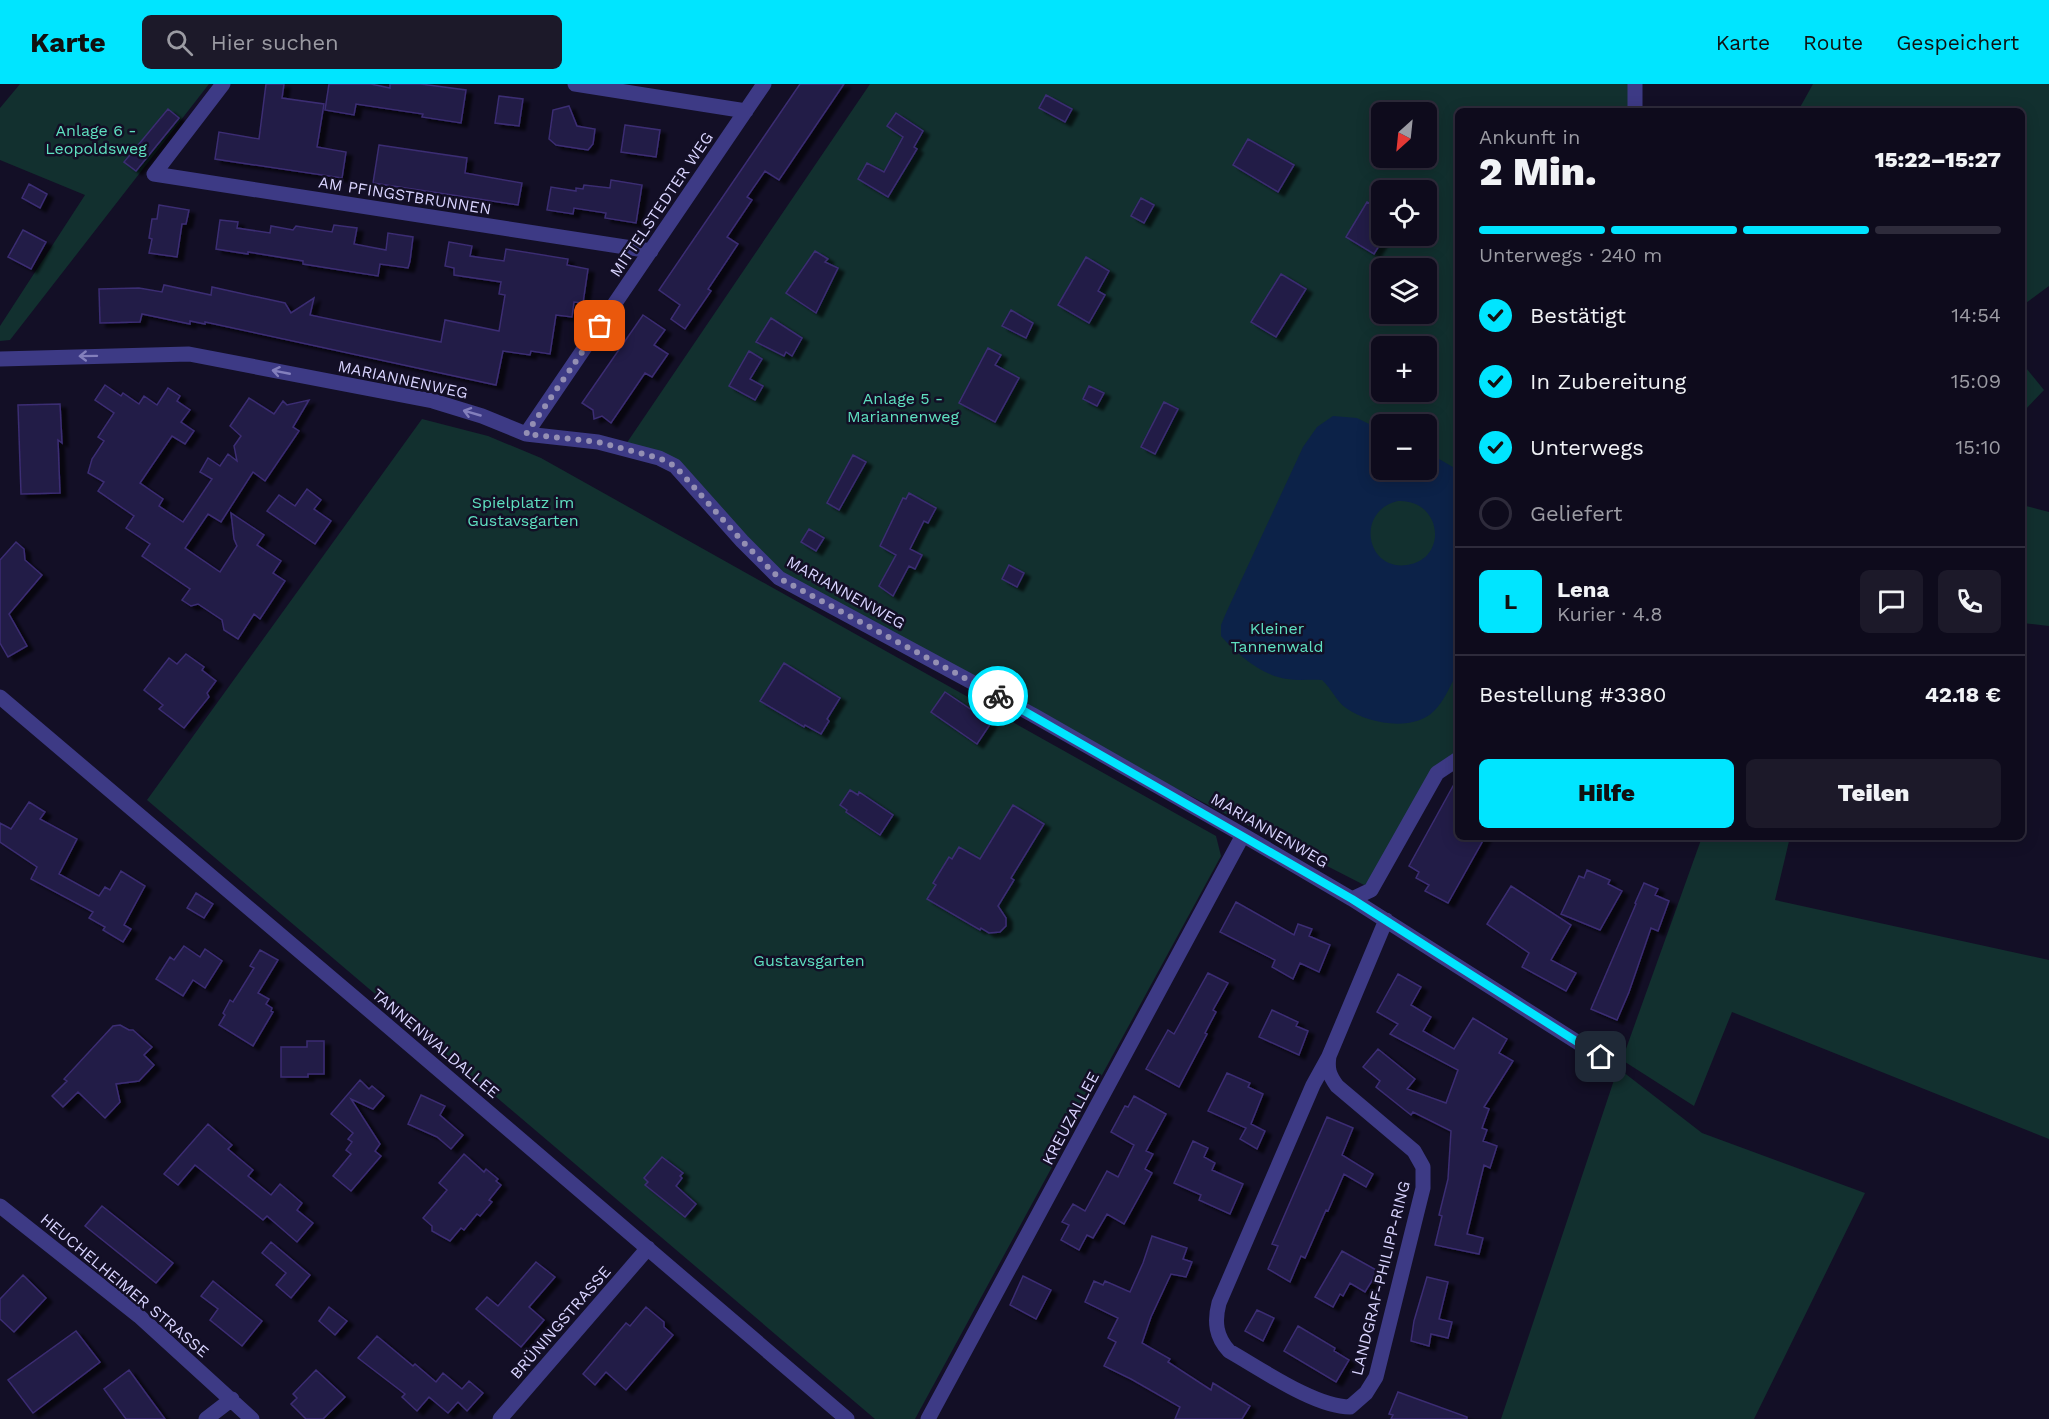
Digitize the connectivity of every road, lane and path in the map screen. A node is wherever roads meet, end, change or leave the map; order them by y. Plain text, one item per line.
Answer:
1 (223, 84) edge
2 (575, 84) edge
3 (764, 84) edge
4 (1635, 84) edge
5 (1635, 108) edge
6 (746, 111) junction
7 (651, 251) junction
8 (0, 359) edge
9 (526, 434) junction
10 (0, 697) edge
11 (1455, 761) edge
12 (1243, 835) junction
13 (1352, 899) junction
14 (1386, 920) junction
15 (1329, 1056) junction
16 (1618, 1068) dead end
17 (0, 1206) edge
18 (648, 1248) junction
19 (232, 1399) junction
20 (206, 1419) edge
21 (252, 1419) edge
22 (500, 1419) edge
23 (847, 1419) edge
24 (928, 1419) edge

1 - 7 street, AM PFINGSTBRUNNEN
2 - 6 street
3 - 6 street, MITTELSTEDTER WEG
4 - 5 street
6 - 7 street, MITTELSTEDTER WEG
7 - 9 street, MITTELSTEDTER WEG
9 -> 8 street, MARIANNENWEG
9 - 12 street, MARIANNENWEG
10 - 18 street, TANNENWALDALLEE
11 - 13 street
12 - 13 street, MARIANNENWEG
12 - 24 street, KREUZALLEE
13 - 14 street, MARIANNENWEG
14 - 15 street, LANDGRAF-PHILIPP-RING
14 - 16 street, MARIANNENWEG
15 - 15 street, LANDGRAF-PHILIPP-RING
17 - 19 street, HEUCHELHEIMER STRASSE
18 - 22 street, BRÜNINGSTRASSE
18 - 23 street, TANNENWALDALLEE
19 - 20 street
19 - 21 street, HEUCHELHEIMER STRASSE

